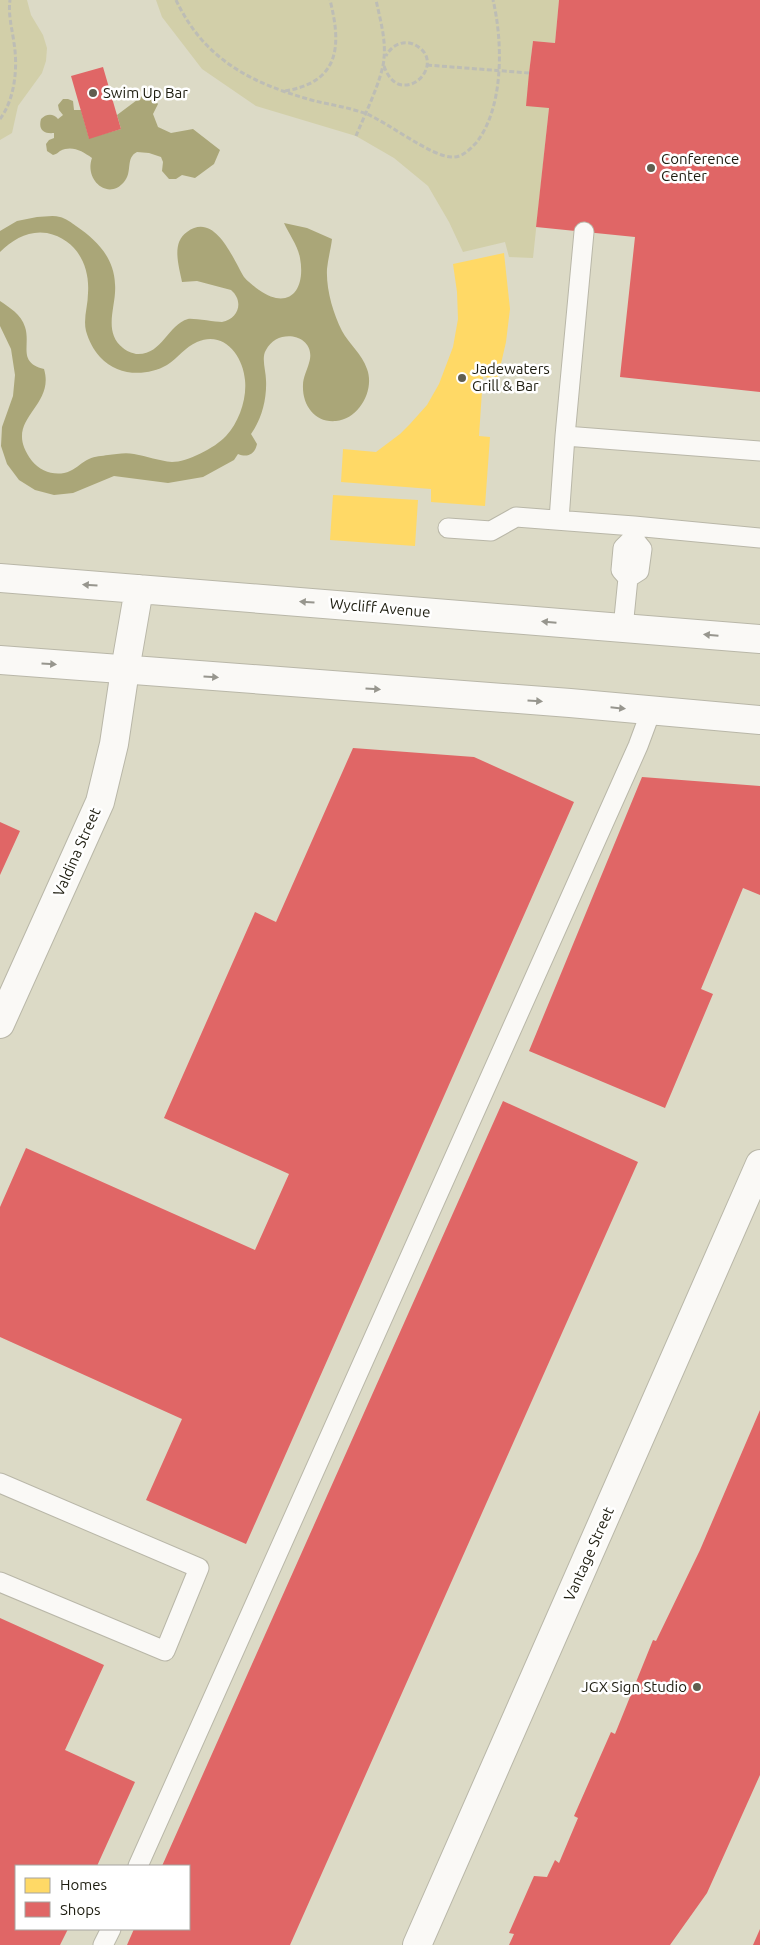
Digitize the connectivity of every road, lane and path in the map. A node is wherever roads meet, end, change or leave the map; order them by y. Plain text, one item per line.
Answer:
1 (10, 0) edge
2 (176, 0) edge
3 (330, 0) edge
4 (376, 0) edge
5 (493, 0) edge
6 (384, 58) junction
7 (384, 65) junction
8 (428, 66) junction
9 (498, 70) junction
10 (529, 73) dead end
11 (282, 91) junction
12 (365, 114) junction
13 (0, 119) edge
14 (356, 136) dead end
15 (584, 232) dead end
16 (564, 436) junction
17 (760, 450) edge
18 (559, 520) junction
19 (448, 528) dead end
20 (634, 532) junction
21 (760, 538) edge
22 (0, 578) edge
23 (139, 589) junction
24 (623, 628) junction
25 (760, 639) edge
26 (0, 660) edge
27 (125, 670) junction
28 (651, 711) junction
29 (760, 720) edge
30 (0, 1024) edge
31 (760, 1164) edge
32 (0, 1483) edge
33 (0, 1582) edge
34 (138, 1865) edge
35 (110, 1930) edge
36 (103, 1945) edge
37 (417, 1945) edge

1 - 13 path
2 - 11 path
3 - 11 path
4 - 6 path
5 - 9 path
6 - 7 path
6 - 8 path
7 - 8 path
7 - 12 path
8 - 9 path
9 - 10 path
9 - 12 path
11 - 12 path
12 - 14 path
15 - 16 lane
16 - 17 lane
16 - 18 lane
18 - 19 lane
18 - 20 lane
20 - 21 lane
20 - 24 lane
23 -> 22 main road, Wycliff Avenue
24 -> 23 main road, Wycliff Avenue
23 - 27 main road, Valdina Street
25 -> 24 main road, Wycliff Avenue
26 -> 27 main road
27 -> 28 main road
27 - 30 main road, Valdina Street
28 - 29 main road
28 - 34 lane
31 - 37 main road, Vantage Street
32 - 33 lane
35 - 36 lane

